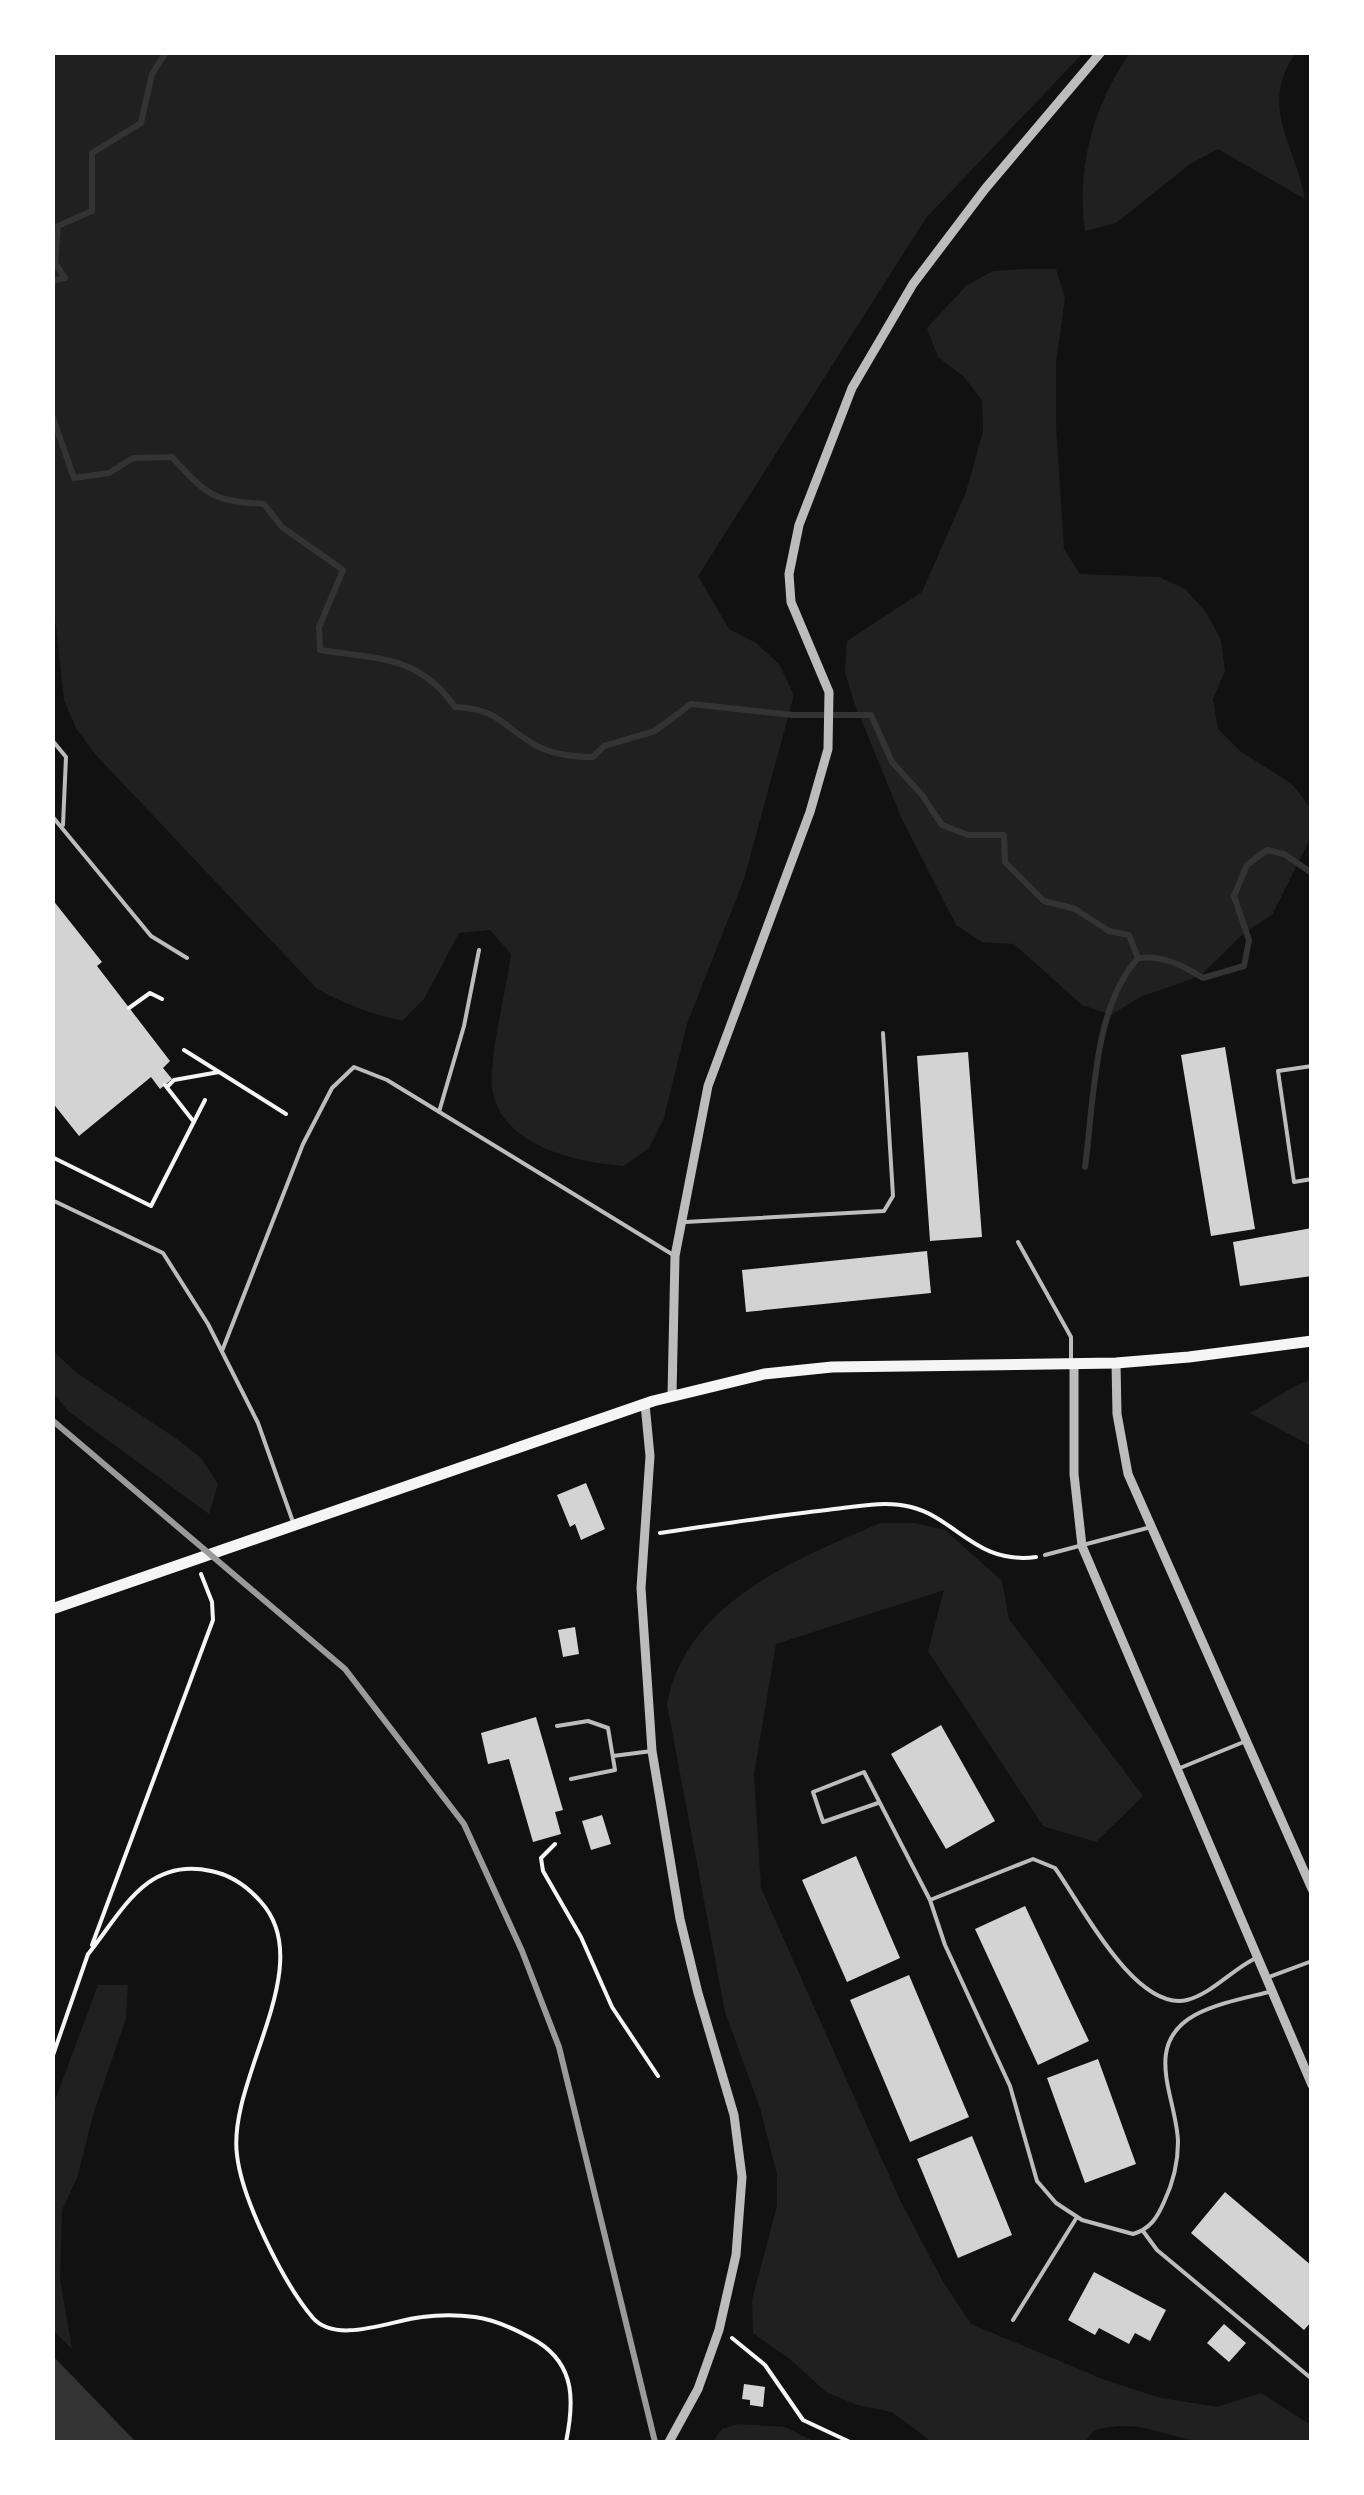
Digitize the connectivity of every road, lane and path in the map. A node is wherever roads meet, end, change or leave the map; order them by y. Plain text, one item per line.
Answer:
1 (1101, 52) edge
2 (52, 740) edge
3 (52, 816) edge
4 (63, 828) junction
5 (479, 950) dead end
6 (187, 958) dead end
7 (162, 999) dead end
8 (129, 1008) dead end
9 (884, 1033) dead end
10 (184, 1050) dead end
11 (1312, 1066) edge
12 (218, 1072) junction
13 (205, 1100) dead end
14 (439, 1112) junction
15 (286, 1114) dead end
16 (194, 1122) junction
17 (52, 1156) edge
18 (1312, 1179) edge
19 (52, 1200) edge
20 (680, 1222) junction
21 (1018, 1242) dead end
22 (675, 1256) junction
23 (1312, 1340) edge
24 (222, 1351) junction
25 (1116, 1364) junction
26 (1072, 1365) junction
27 (672, 1395) junction
28 (645, 1404) junction
29 (294, 1526) junction
30 (1151, 1527) junction
31 (645, 1536) junction
32 (1082, 1546) junction
33 (1045, 1555) joint
34 (195, 1561) junction
35 (52, 1609) edge
36 (557, 1726) dead end
37 (1247, 1740) junction
38 (652, 1752) junction
39 (613, 1756) junction
40 (1176, 1770) junction
41 (571, 1779) dead end
42 (878, 1803) junction
43 (555, 1844) dead end
44 (1312, 1889) edge
45 (930, 1900) junction
46 (89, 1953) junction
47 (1258, 1957) junction
48 (1312, 1961) edge
49 (1266, 1978) junction
50 (1270, 1992) junction
51 (52, 2058) edge
52 (658, 2076) dead end
53 (1312, 2085) edge
54 (1077, 2217) junction
55 (1143, 2231) junction
56 (1013, 2320) dead end
57 (719, 2330) junction
58 (1312, 2379) edge
59 (566, 2442) edge
60 (669, 2442) edge
61 (850, 2442) edge

1 - 20 street
2 - 4 lane
3 - 4 lane
4 - 6 lane
5 - 14 lane
7 - 8 path
9 - 20 lane
10 - 12 path
11 - 18 lane
12 - 15 path
12 - 16 path
13 - 16 path
14 - 22 lane
14 - 24 lane
16 - 17 path
19 - 24 lane
20 - 22 street
21 - 26 lane
22 - 27 street
23 - 25 main road
24 - 29 lane
25 - 26 main road
25 - 30 street
26 - 27 main road
26 - 32 street
27 - 28 main road
28 - 29 main road
28 - 31 street
29 - 34 main road
30 - 32 lane
30 - 37 street
31 - 33 path
31 - 38 street
32 - 33 lane
32 - 40 street
34 - 35 main road
34 - 46 path
36 - 39 lane
37 - 40 lane
37 - 44 street
38 - 39 lane
38 - 57 street
39 - 41 lane
40 - 47 street
42 - 42 lane
42 - 45 lane
43 - 52 path
45 - 47 lane
45 - 54 lane
46 - 51 path
46 - 59 path
47 - 49 street
48 - 49 lane
49 - 50 street
50 - 53 street
50 - 55 lane
54 - 55 lane
54 - 56 lane
55 - 58 lane
57 - 60 street
57 - 61 path

